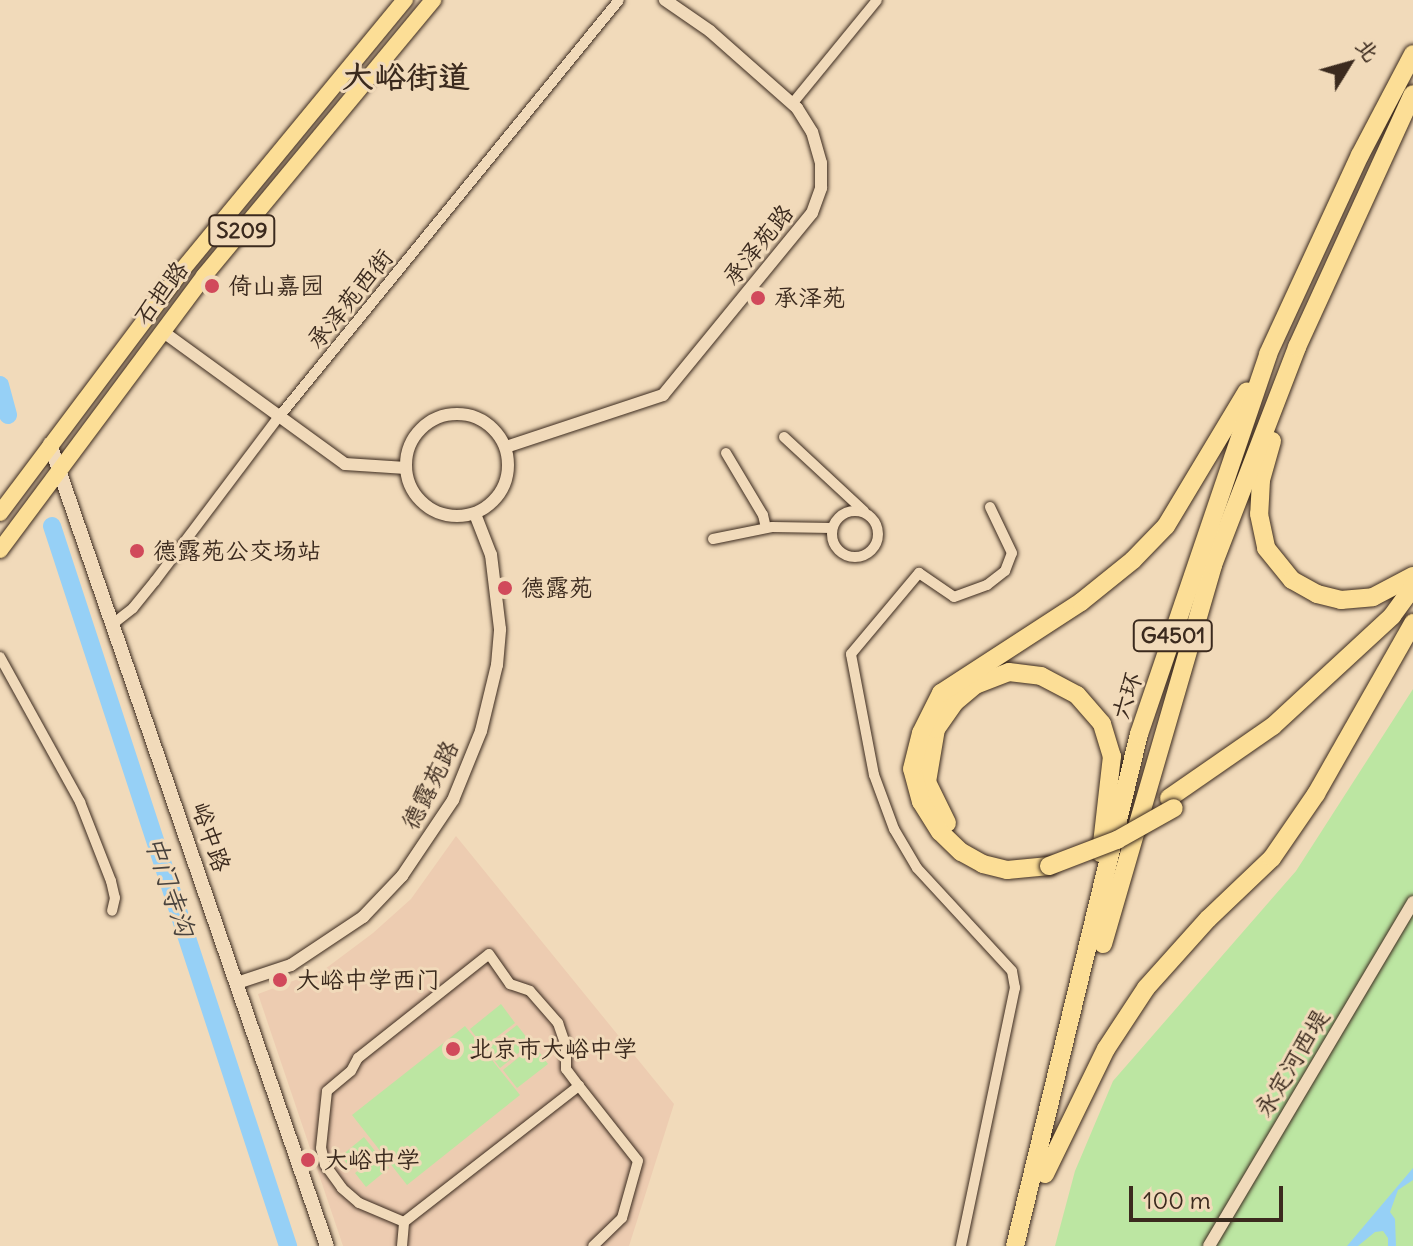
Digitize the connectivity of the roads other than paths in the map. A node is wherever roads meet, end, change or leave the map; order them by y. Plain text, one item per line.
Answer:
1 (405, 0) edge
2 (433, 0) edge
3 (619, 0) edge
4 (665, 0) edge
5 (877, 0) edge
6 (1413, 54) edge
7 (1413, 94) edge
8 (792, 104) junction
9 (162, 331) junction
10 (1297, 347) junction
11 (1268, 354) junction
12 (278, 418) junction
13 (784, 437) dead end
14 (50, 444) junction
15 (506, 447) junction
16 (726, 453) dead end
17 (406, 468) junction
18 (60, 470) junction
19 (990, 507) dead end
20 (0, 513) edge
21 (475, 514) junction
22 (869, 515) junction
23 (766, 528) junction
24 (832, 528) junction
25 (713, 539) dead end
26 (0, 550) edge
27 (1413, 576) edge
28 (1413, 587) edge
29 (1413, 602) edge
30 (114, 623) junction
31 (1413, 623) edge
32 (0, 657) edge
33 (1171, 803) junction
34 (1048, 861) junction
35 (1413, 902) edge
36 (112, 911) dead end
37 (1082, 980) junction
38 (237, 983) junction
39 (579, 1086) junction
40 (1045, 1174) junction
41 (404, 1222) junction
42 (327, 1246) edge
43 (402, 1246) edge
44 (593, 1246) edge
45 (961, 1246) edge
46 (1015, 1246) edge
47 (1027, 1246) edge
48 (1209, 1246) edge

1 - 14 main road, 石担路 / S209
2 - 9 main road, 石担路 / S209
3 - 12 street, 承泽苑西街
4 - 8 street, 承泽苑路
5 - 8 street
6 - 11 highway, 六环 / G4501
7 - 10 highway, 六环 / G4501
8 - 15 street, 承泽苑路
9 - 12 street
9 - 18 main road, 石担路 / S209
10 - 27 highway
10 - 40 highway, 六环 / G4501
11 - 34 highway
11 - 37 highway, 六环 / G4501
12 - 17 street
12 - 30 street, 承泽苑西街
13 - 22 street
14 - 18 main road, 峪中路
14 - 20 main road, 石担路 / S209
15 - 17 street
15 - 21 street
16 - 23 street
17 - 21 street
18 - 26 main road, 石担路 / S209
18 - 30 main road, 峪中路
19 - 45 street
21 - 38 street, 德露苑路
22 - 24 street
22 - 24 street
23 - 24 street
23 - 25 street
28 - 33 highway
29 - 33 highway
30 - 38 main road, 峪中路
31 - 40 highway
32 - 36 street
33 - 34 highway
34 - 37 highway
35 - 48 street, 永定河西堤
37 - 46 highway, 六环 / G4501
38 - 42 main road, 峪中路
39 - 41 street
39 - 41 street
39 - 44 street
40 - 47 highway, 六环 / G4501
41 - 43 street

